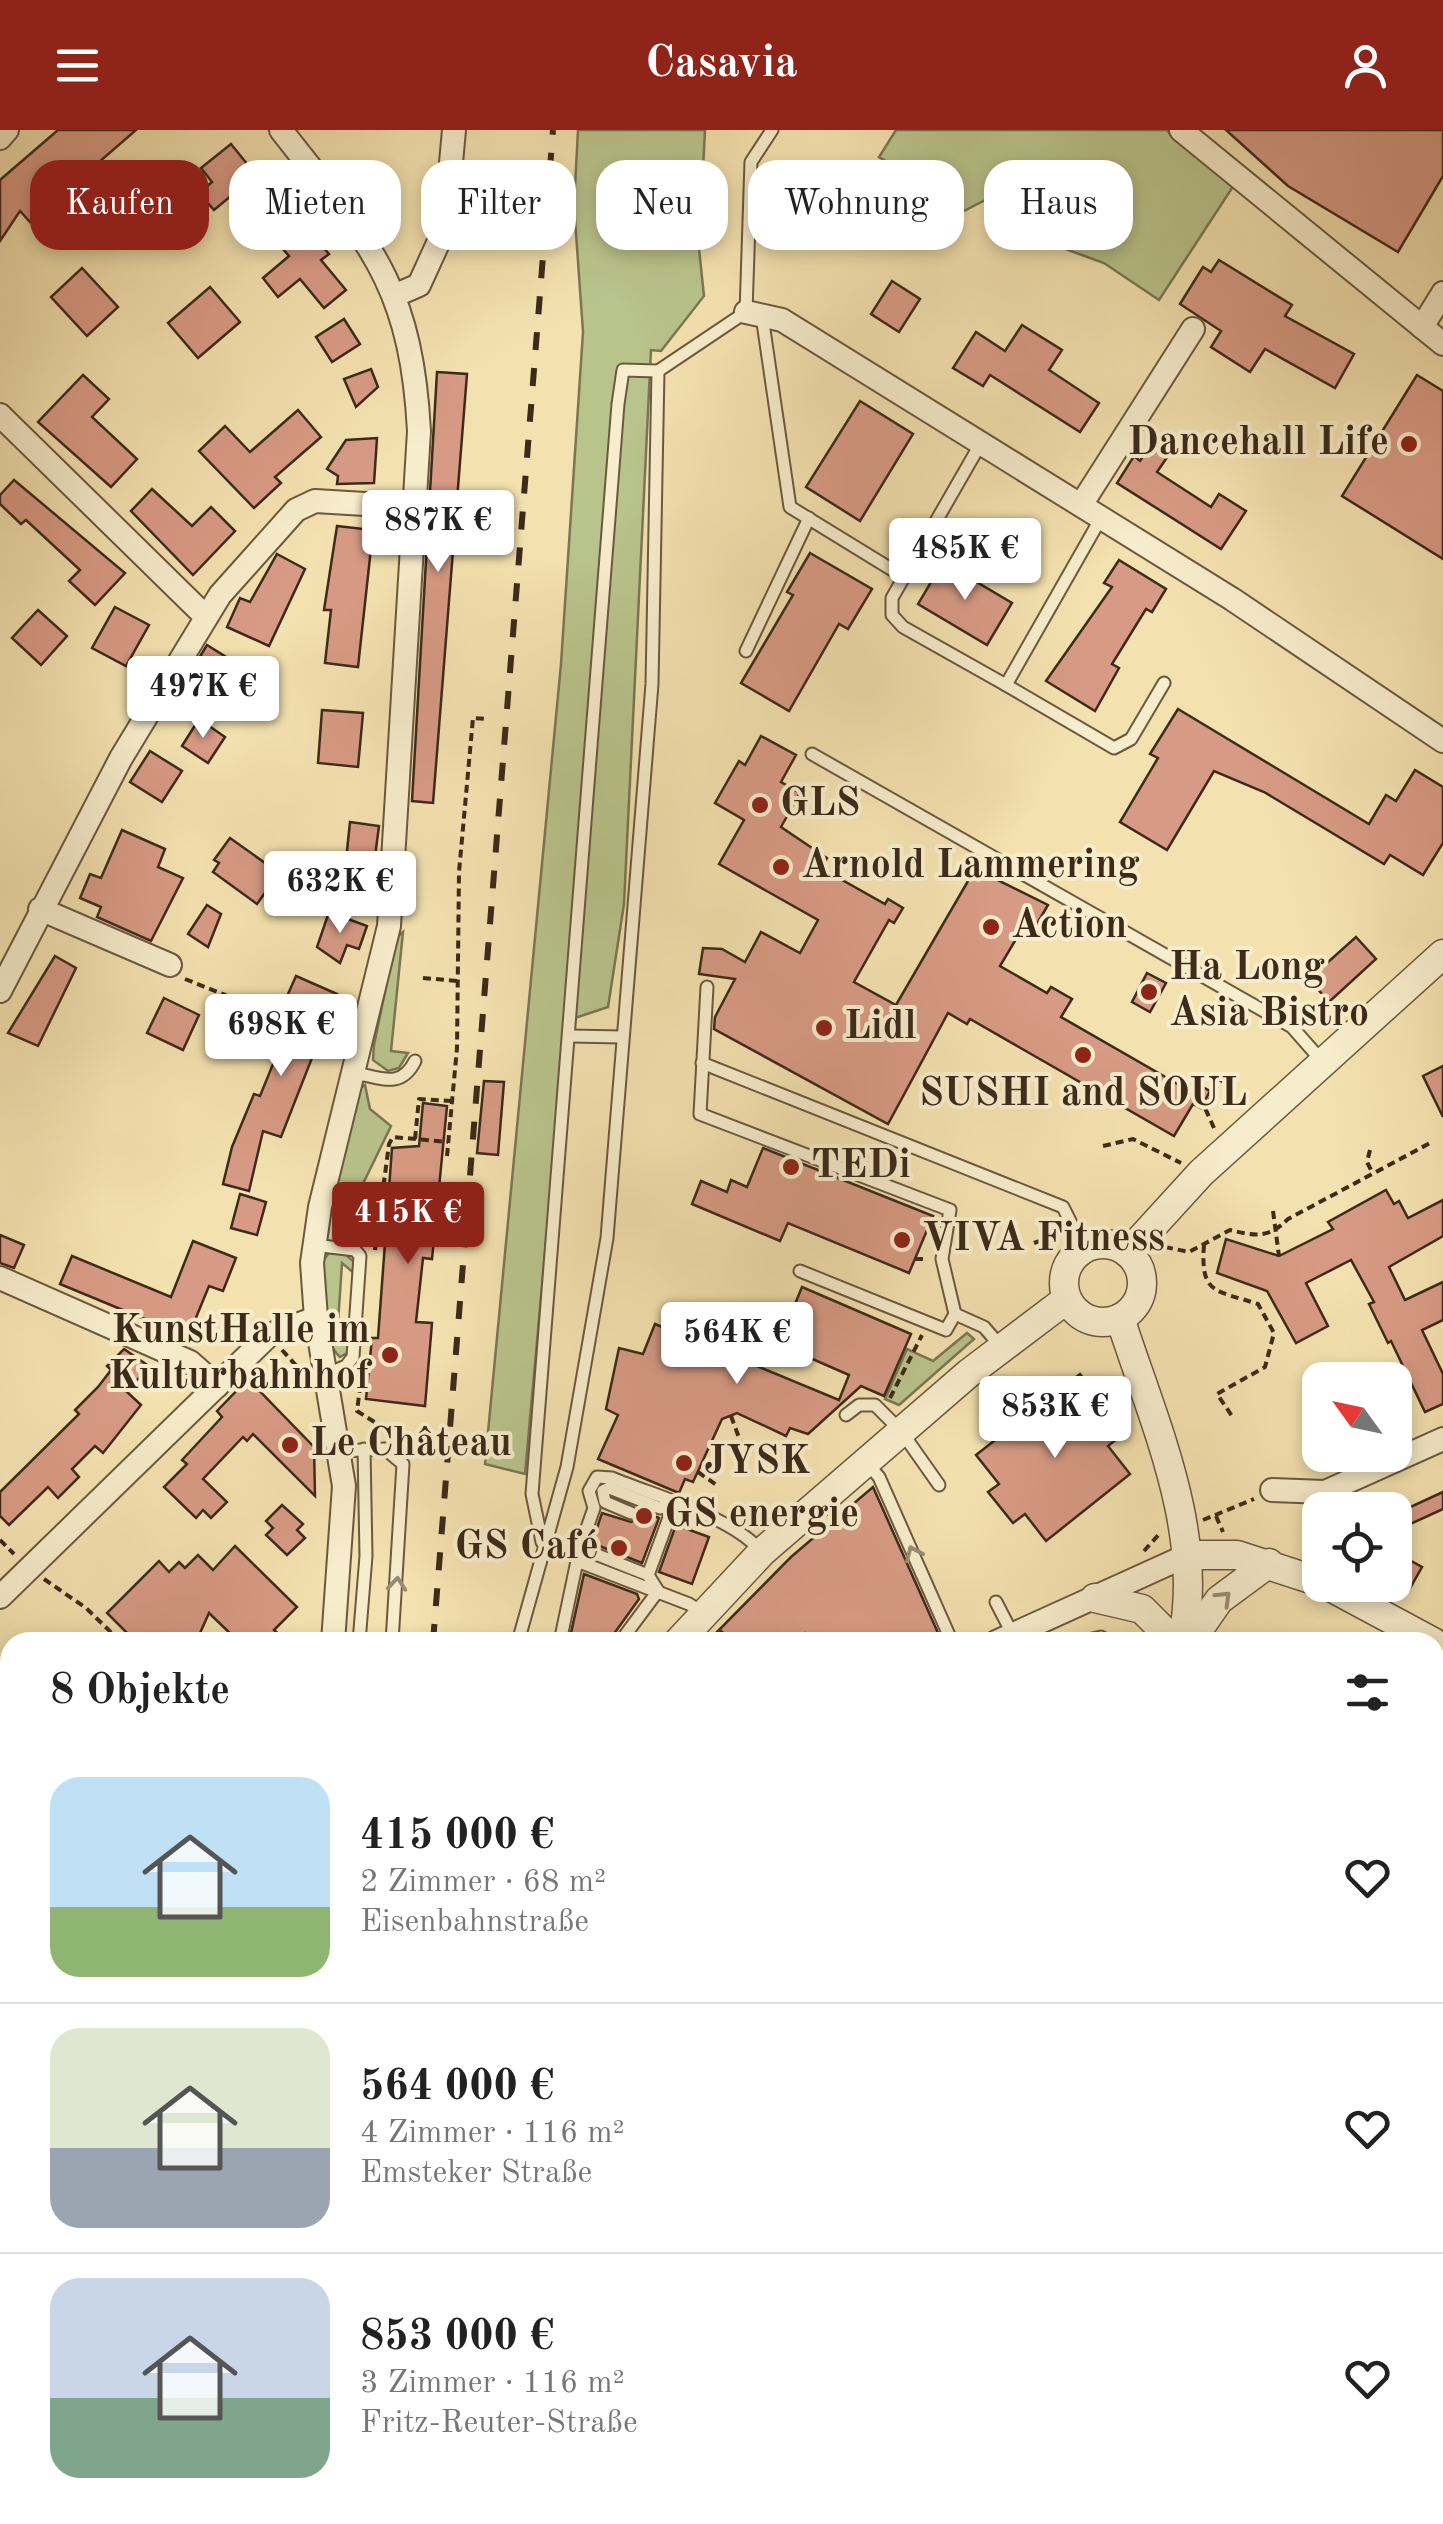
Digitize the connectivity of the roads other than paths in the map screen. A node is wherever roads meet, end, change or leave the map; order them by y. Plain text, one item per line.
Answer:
1 (7, 130) edge
2 (281, 130) edge
3 (454, 130) edge
4 (772, 130) edge
5 (1181, 130) edge
6 (0, 138) edge
7 (1443, 293) edge
8 (396, 295) junction
9 (754, 314) junction
10 (1422, 327) junction
11 (1193, 330) dead end
12 (1443, 344) edge
13 (658, 372) junction
14 (0, 415) edge
15 (981, 444) junction
16 (1081, 505) junction
17 (415, 508) junction
18 (809, 518) junction
19 (1101, 518) junction
20 (904, 576) junction
21 (204, 615) junction
22 (746, 651) dead end
23 (1164, 683) dead end
24 (1006, 685) junction
25 (1443, 741) edge
26 (812, 754) dead end
27 (40, 909) junction
28 (1443, 954) edge
29 (170, 965) road end
30 (706, 987) dead end
31 (0, 990) edge
32 (570, 1036) junction
33 (622, 1037) junction
34 (415, 1060) dead end
35 (1321, 1060) junction
36 (702, 1062) junction
37 (355, 1074) junction
38 (1079, 1238) junction
39 (1136, 1244) junction
40 (314, 1245) junction
41 (800, 1271) dead end
42 (0, 1278) edge
43 (1067, 1300) junction
44 (954, 1314) junction
45 (316, 1318) junction
46 (1120, 1318) junction
47 (1002, 1348) junction
48 (315, 1374) junction
49 (217, 1386) junction
50 (846, 1415) dead end
51 (901, 1431) junction
52 (1443, 1439) edge
53 (364, 1449) junction
54 (340, 1451) junction
55 (866, 1462) junction
56 (939, 1486) dead end
57 (1272, 1490) road end
58 (674, 1504) junction
59 (630, 1513) dead end
60 (542, 1546) junction
61 (762, 1552) junction
62 (1188, 1555) junction
63 (1269, 1563) junction
64 (638, 1575) junction
65 (1302, 1576) edge
66 (658, 1591) junction
67 (0, 1597) edge
68 (1095, 1598) junction
69 (996, 1602) dead end
70 (1357, 1602) edge
71 (702, 1613) junction
72 (334, 1632) edge
73 (361, 1632) edge
74 (393, 1632) edge
75 (520, 1632) edge
76 (562, 1632) edge
77 (627, 1632) edge
78 (686, 1632) edge
79 (948, 1632) edge
80 (1002, 1632) edge
81 (1020, 1632) edge
82 (1167, 1632) edge
83 (1180, 1632) edge
84 (1197, 1632) edge
85 (1413, 1632) edge

1 - 6 street
2 - 8 street
3 - 8 street
4 - 9 lane
5 - 10 street
7 - 10 street
8 - 17 street
9 - 13 lane
9 - 15 street
9 - 18 lane
10 - 12 street
11 - 16 street
13 - 32 lane
13 - 33 lane
14 - 21 street
15 - 16 street
15 - 20 lane
16 - 19 street
17 - 21 street
17 - 37 street
18 - 20 lane
18 - 22 lane
19 - 24 lane
19 - 25 street
20 - 24 lane
21 - 27 street
23 - 24 lane
26 - 35 lane
27 - 29 street
27 - 31 street
28 - 35 street
30 - 36 lane
32 - 33 lane
32 - 60 lane
33 - 60 lane
34 - 37 lane
35 - 39 street
36 - 38 lane
36 - 44 lane
37 - 40 street
38 - 39 street
38 - 43 street
39 - 46 street
40 - 45 street
40 - 48 lane
41 - 44 lane
42 - 49 street
43 - 46 street
43 - 47 street
44 - 47 lane
45 - 48 street
45 - 49 street
46 - 62 street
47 - 51 street
48 - 54 street
49 - 67 street
50 - 51 lane
51 - 55 street
51 - 56 lane
52 - 57 street
53 - 54 lane
53 - 73 lane
74 -> 53 lane
54 - 72 street
55 - 61 street
79 -> 55 lane
58 - 59 lane
58 - 61 lane
58 - 64 lane
58 - 64 lane
60 - 75 lane
61 - 71 street
62 - 63 street
62 - 68 street
62 - 83 street
63 - 65 street
84 -> 63 street
64 - 66 lane
64 - 66 lane
64 - 76 lane
66 - 71 lane
66 - 77 lane
68 - 81 street
68 - 82 street
69 - 80 lane
70 - 85 street
71 - 78 street

